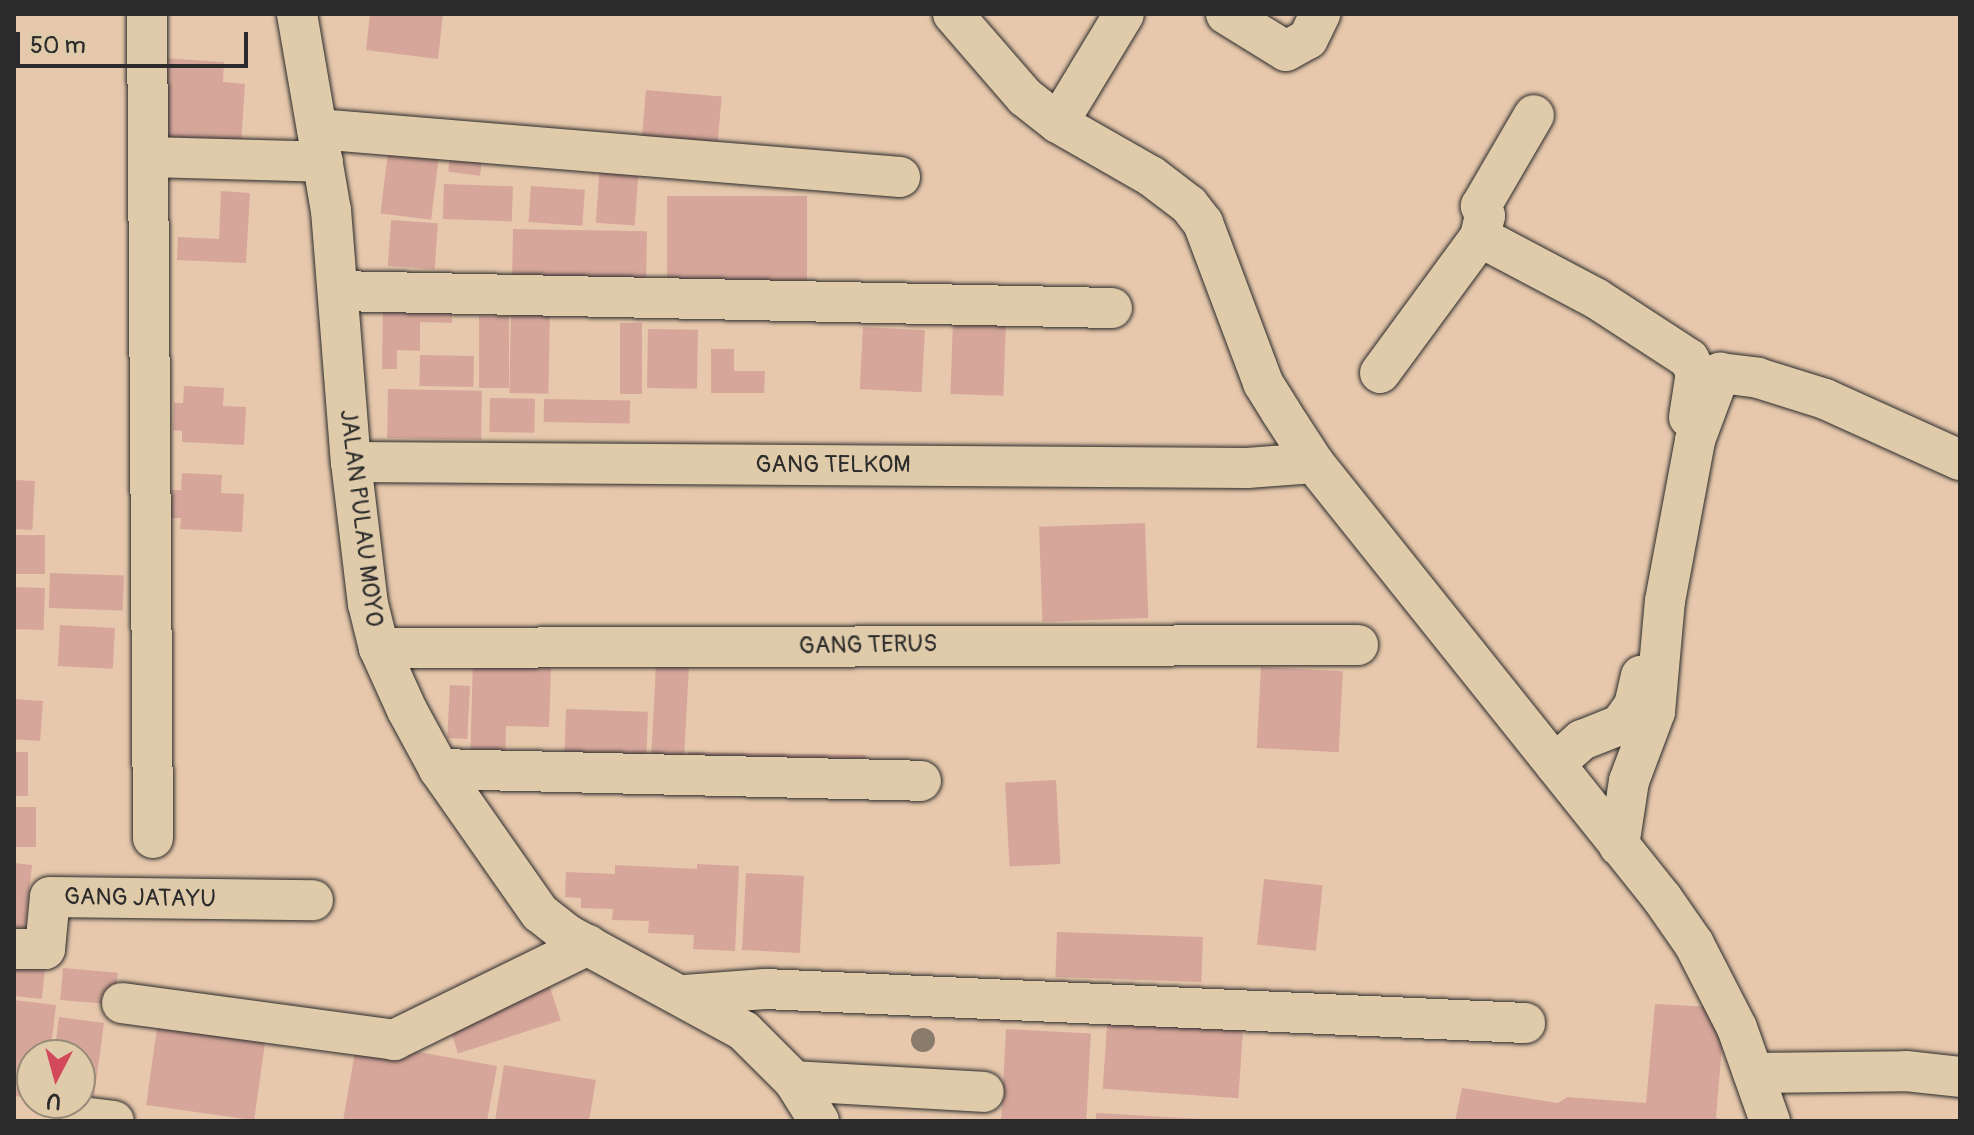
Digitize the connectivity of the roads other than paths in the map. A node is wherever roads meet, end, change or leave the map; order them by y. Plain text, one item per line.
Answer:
1 (147, 14) edge
2 (297, 14) edge
3 (953, 14) edge
4 (1124, 14) edge
5 (1226, 14) edge
6 (1320, 14) edge
7 (1534, 115) dead end
8 (1058, 123) junction
9 (320, 145) junction
10 (149, 157) junction
11 (900, 177) dead end
12 (1480, 237) junction
13 (338, 291) junction
14 (1112, 308) dead end
15 (1380, 373) dead end
16 (1960, 460) edge
17 (351, 462) junction
18 (1314, 463) junction
19 (1358, 645) dead end
20 (379, 648) junction
21 (1567, 754) junction
22 (439, 769) junction
23 (921, 781) dead end
24 (1623, 813) junction
25 (153, 838) dead end
26 (313, 900) dead end
27 (588, 945) junction
28 (14, 949) edge
29 (685, 995) junction
30 (122, 1003) dead end
31 (1525, 1023) dead end
32 (1753, 1073) junction
33 (1960, 1077) edge
34 (794, 1081) junction
35 (984, 1092) dead end
36 (819, 1121) edge
37 (1770, 1121) edge

1 - 10 street
2 - 9 street, JALAN PULAU MOYO
3 - 8 street
4 - 8 street
5 - 6 street
7 - 12 street
8 - 18 street
9 - 10 street
9 - 11 street
9 - 13 street, JALAN PULAU MOYO
10 - 25 street
12 - 15 street
12 - 21 street
13 - 14 street
13 - 17 street, JALAN PULAU MOYO
16 - 24 street
17 - 18 street, GANG TELKOM
17 - 20 street, JALAN PULAU MOYO
18 - 21 street
19 - 20 street, GANG TERUS
20 - 22 street, JALAN PULAU MOYO
21 - 24 street
22 - 23 street
22 - 27 street, JALAN PULAU MOYO
24 - 32 street
26 - 28 street, GANG JATAYU
27 - 29 street, JALAN PULAU MOYO
27 - 30 street
29 - 31 street
29 - 34 street, JALAN PULAU MOYO
32 - 33 street
32 - 37 street
34 - 35 street
34 - 36 street, JALAN PULAU MOYO

